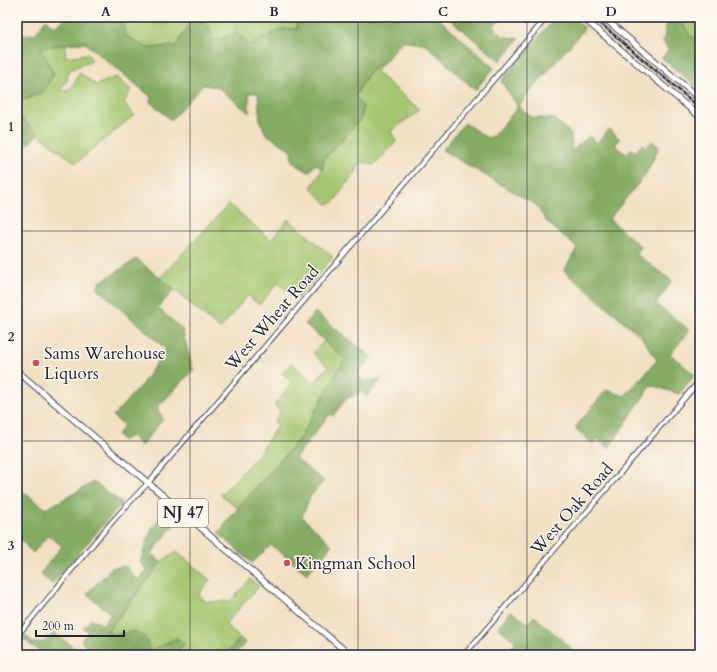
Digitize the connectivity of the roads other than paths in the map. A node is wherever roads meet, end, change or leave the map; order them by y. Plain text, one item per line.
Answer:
1 (547, 17) edge
2 (582, 17) edge
3 (604, 17) edge
4 (700, 99) edge
5 (700, 117) edge
6 (17, 371) edge
7 (700, 380) edge
8 (148, 483) junction
9 (17, 636) edge
10 (350, 655) edge
11 (464, 655) edge

1 - 8 street, West Wheat Road
2 - 5 main road
3 - 4 main road
6 - 8 main road, NJ 47
7 - 11 street, West Oak Road
8 - 9 street, West Wheat Road
8 - 10 main road, NJ 47

